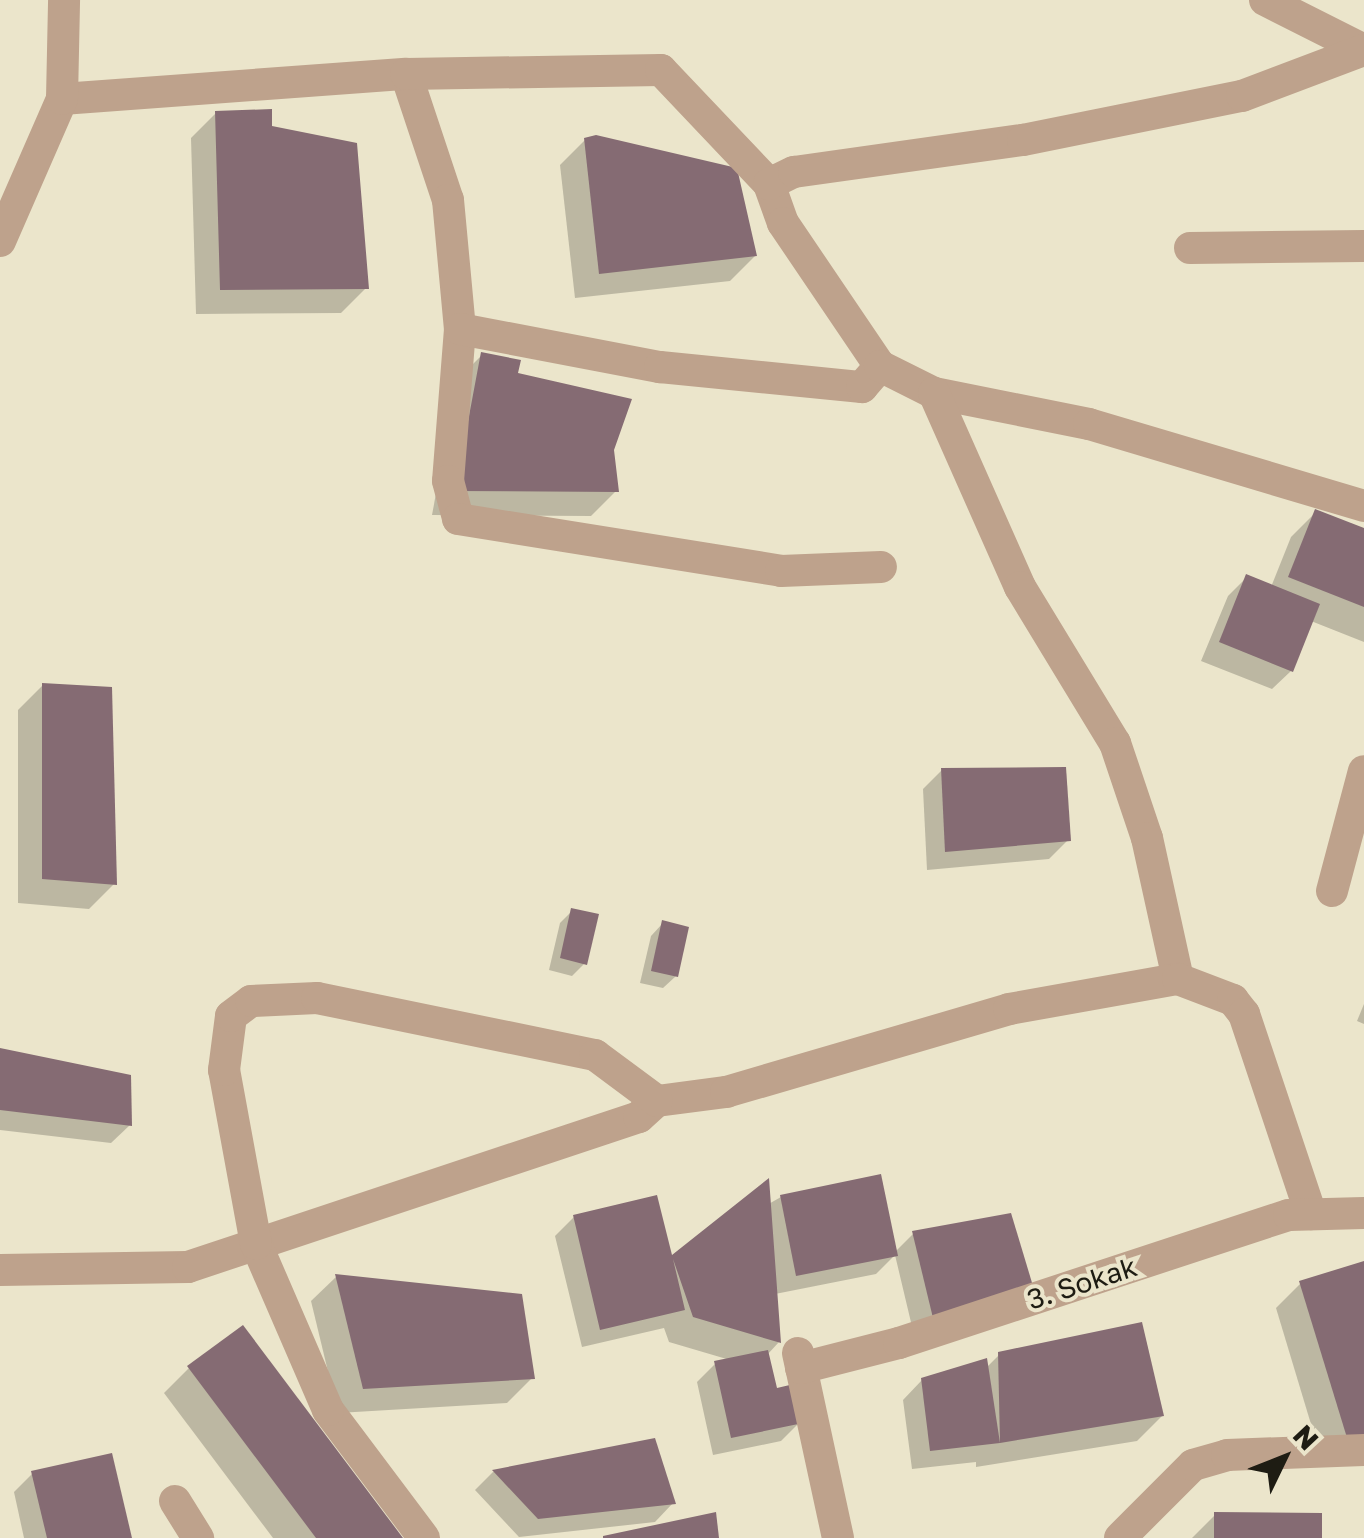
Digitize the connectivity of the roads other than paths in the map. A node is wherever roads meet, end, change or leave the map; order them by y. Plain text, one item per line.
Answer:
1 (64, 0) edge
2 (1264, 0) edge
3 (1364, 50) edge
4 (406, 74) junction
5 (62, 99) junction
6 (769, 184) junction
7 (0, 241) edge
8 (1364, 246) edge
9 (1190, 248) dead end
10 (460, 329) junction
11 (880, 366) junction
12 (934, 392) junction
13 (1364, 506) edge
14 (880, 566) dead end
15 (1364, 771) edge
16 (1332, 892) dead end
17 (1178, 979) junction
18 (657, 1101) junction
19 (1364, 1213) edge
20 (1311, 1214) junction
21 (256, 1244) junction
22 (0, 1270) edge
23 (1364, 1450) edge
24 (176, 1500) dead end
25 (198, 1538) edge
26 (424, 1538) edge
27 (838, 1538) edge
28 (1120, 1538) edge

1 - 5 street
2 - 3 street
3 - 6 street
4 - 5 street
4 - 6 street
4 - 10 street
5 - 7 street
6 - 11 street
8 - 9 street
10 - 11 street
10 - 14 street
11 - 12 street
12 - 13 street
12 - 17 street
15 - 16 street
17 - 18 street
17 - 20 street
18 - 21 street
18 - 21 street
19 - 20 street, 3. Sokak
20 - 27 street, 3. Sokak
21 - 22 street
21 - 26 street
23 - 28 street
24 - 25 street

